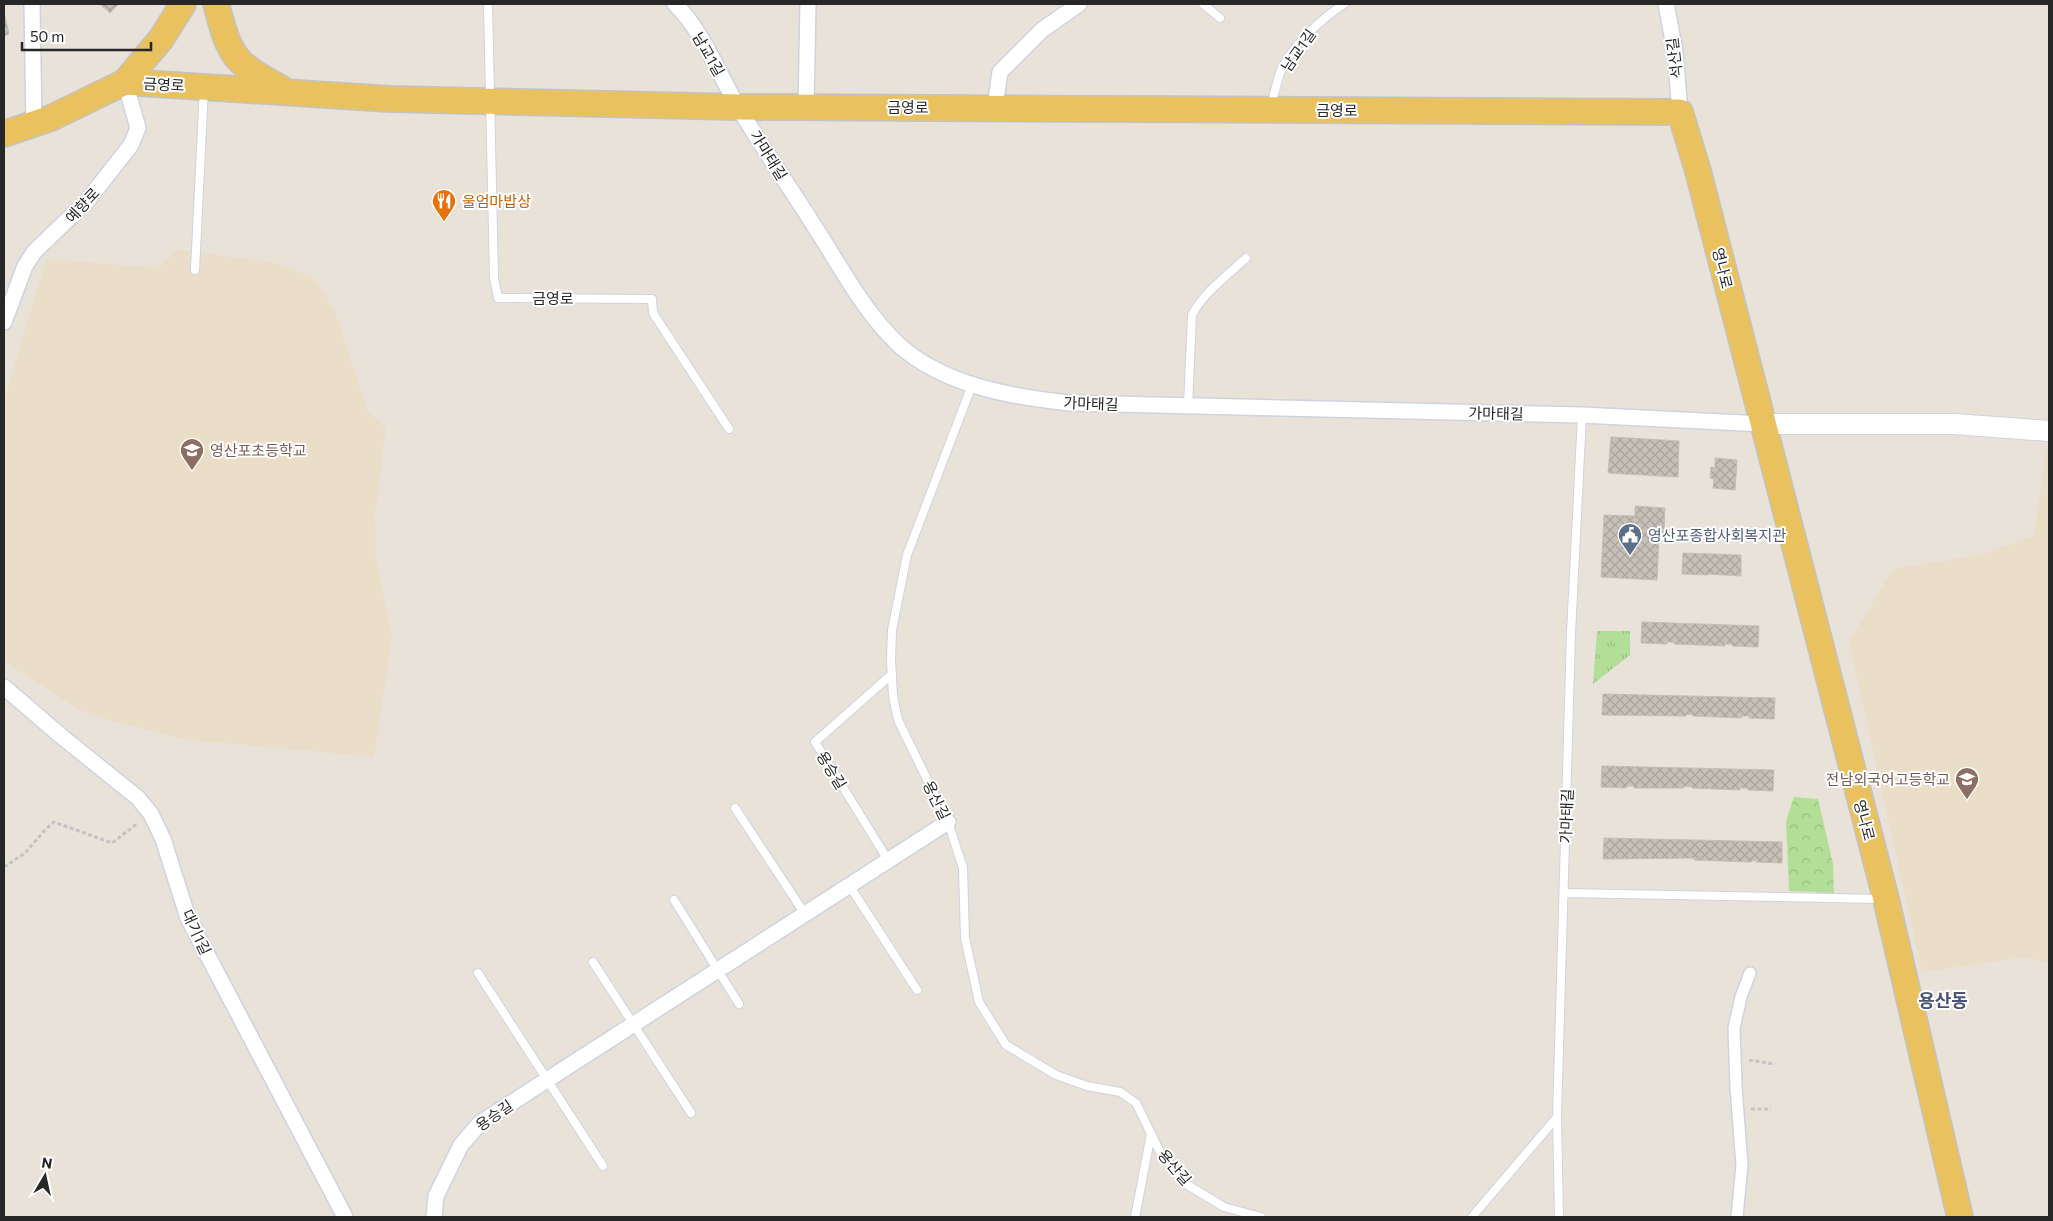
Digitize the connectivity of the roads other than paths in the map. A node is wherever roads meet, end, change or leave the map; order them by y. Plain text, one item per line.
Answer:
1 (32, 4) edge
2 (183, 4) edge
3 (216, 4) edge
4 (488, 4) edge
5 (675, 4) edge
6 (808, 4) edge
7 (1079, 4) edge
8 (1203, 4) edge
9 (1344, 4) edge
10 (1666, 4) edge
11 (1220, 18) dead end
12 (125, 82) junction
13 (204, 87) junction
14 (289, 92) junction
15 (491, 101) junction
16 (739, 107) junction
17 (806, 107) junction
18 (995, 107) junction
19 (1270, 110) junction
20 (1680, 112) junction
21 (34, 125) junction
22 (4, 134) edge
23 (1246, 258) dead end
24 (195, 270) dead end
25 (4, 322) edge
26 (972, 385) junction
27 (1188, 406) junction
28 (1582, 415) junction
29 (1762, 424) junction
30 (729, 429) dead end
31 (2049, 431) edge
32 (892, 674) junction
33 (4, 686) edge
34 (735, 808) dead end
35 (948, 822) junction
36 (888, 860) junction
37 (849, 885) junction
38 (1564, 893) junction
39 (1886, 899) junction
40 (674, 900) dead end
41 (804, 914) junction
42 (593, 962) dead end
43 (717, 970) junction
44 (478, 973) dead end
45 (1750, 973) dead end
46 (917, 990) dead end
47 (739, 1004) dead end
48 (633, 1024) junction
49 (547, 1079) junction
50 (691, 1113) dead end
51 (1557, 1117) junction
52 (1151, 1134) junction
53 (603, 1166) dead end
54 (345, 1217) edge
55 (434, 1217) edge
56 (1135, 1217) edge
57 (1261, 1217) edge
58 (1472, 1217) edge
59 (1558, 1217) edge
60 (1737, 1217) edge
61 (1960, 1217) edge

1 - 21 street
2 - 12 main road
3 - 14 main road
4 - 15 lane
5 - 16 street, 남교1길
6 - 17 street
7 - 18 street
8 - 11 lane
9 - 19 lane, 남교1길
10 - 20 street, 석산길
12 - 13 main road, 금영로
12 - 21 main road
12 - 25 street, 예향로
13 - 14 main road, 금영로
13 - 24 lane, 금영로
14 - 15 main road, 금영로
15 - 16 main road, 금영로
15 - 30 lane, 금영로
16 - 17 main road, 금영로
16 - 26 street, 가마태길
17 - 18 main road, 금영로
18 - 19 main road, 금영로
19 - 20 main road, 금영로
20 - 29 main road, 영나로
21 - 22 main road
23 - 27 lane
26 - 27 street, 가마태길
26 - 32 lane, 용산길
27 - 28 street, 가마태길
28 - 29 street, 가마태길
28 - 38 lane, 가마태길
29 - 31 street
29 - 39 main road, 영나로
32 - 35 lane, 용산길
32 - 36 lane, 용승길
33 - 54 street, 대기1길
34 - 41 lane
35 - 36 street, 용승길
35 - 52 lane, 용산길
36 - 37 street, 용승길
37 - 41 street, 용승길
37 - 46 lane
38 - 39 lane
38 - 51 lane, 가마태길
39 - 61 main road, 영나로
40 - 43 lane
41 - 43 street, 용승길
42 - 48 lane
43 - 47 lane
43 - 48 street, 용승길
44 - 49 lane
45 - 60 street
48 - 49 street, 용승길
48 - 50 lane
49 - 53 lane
49 - 55 street, 용승길
51 - 58 lane
51 - 59 lane, 가마태길
52 - 56 lane, 용산길
52 - 57 lane, 용산길

